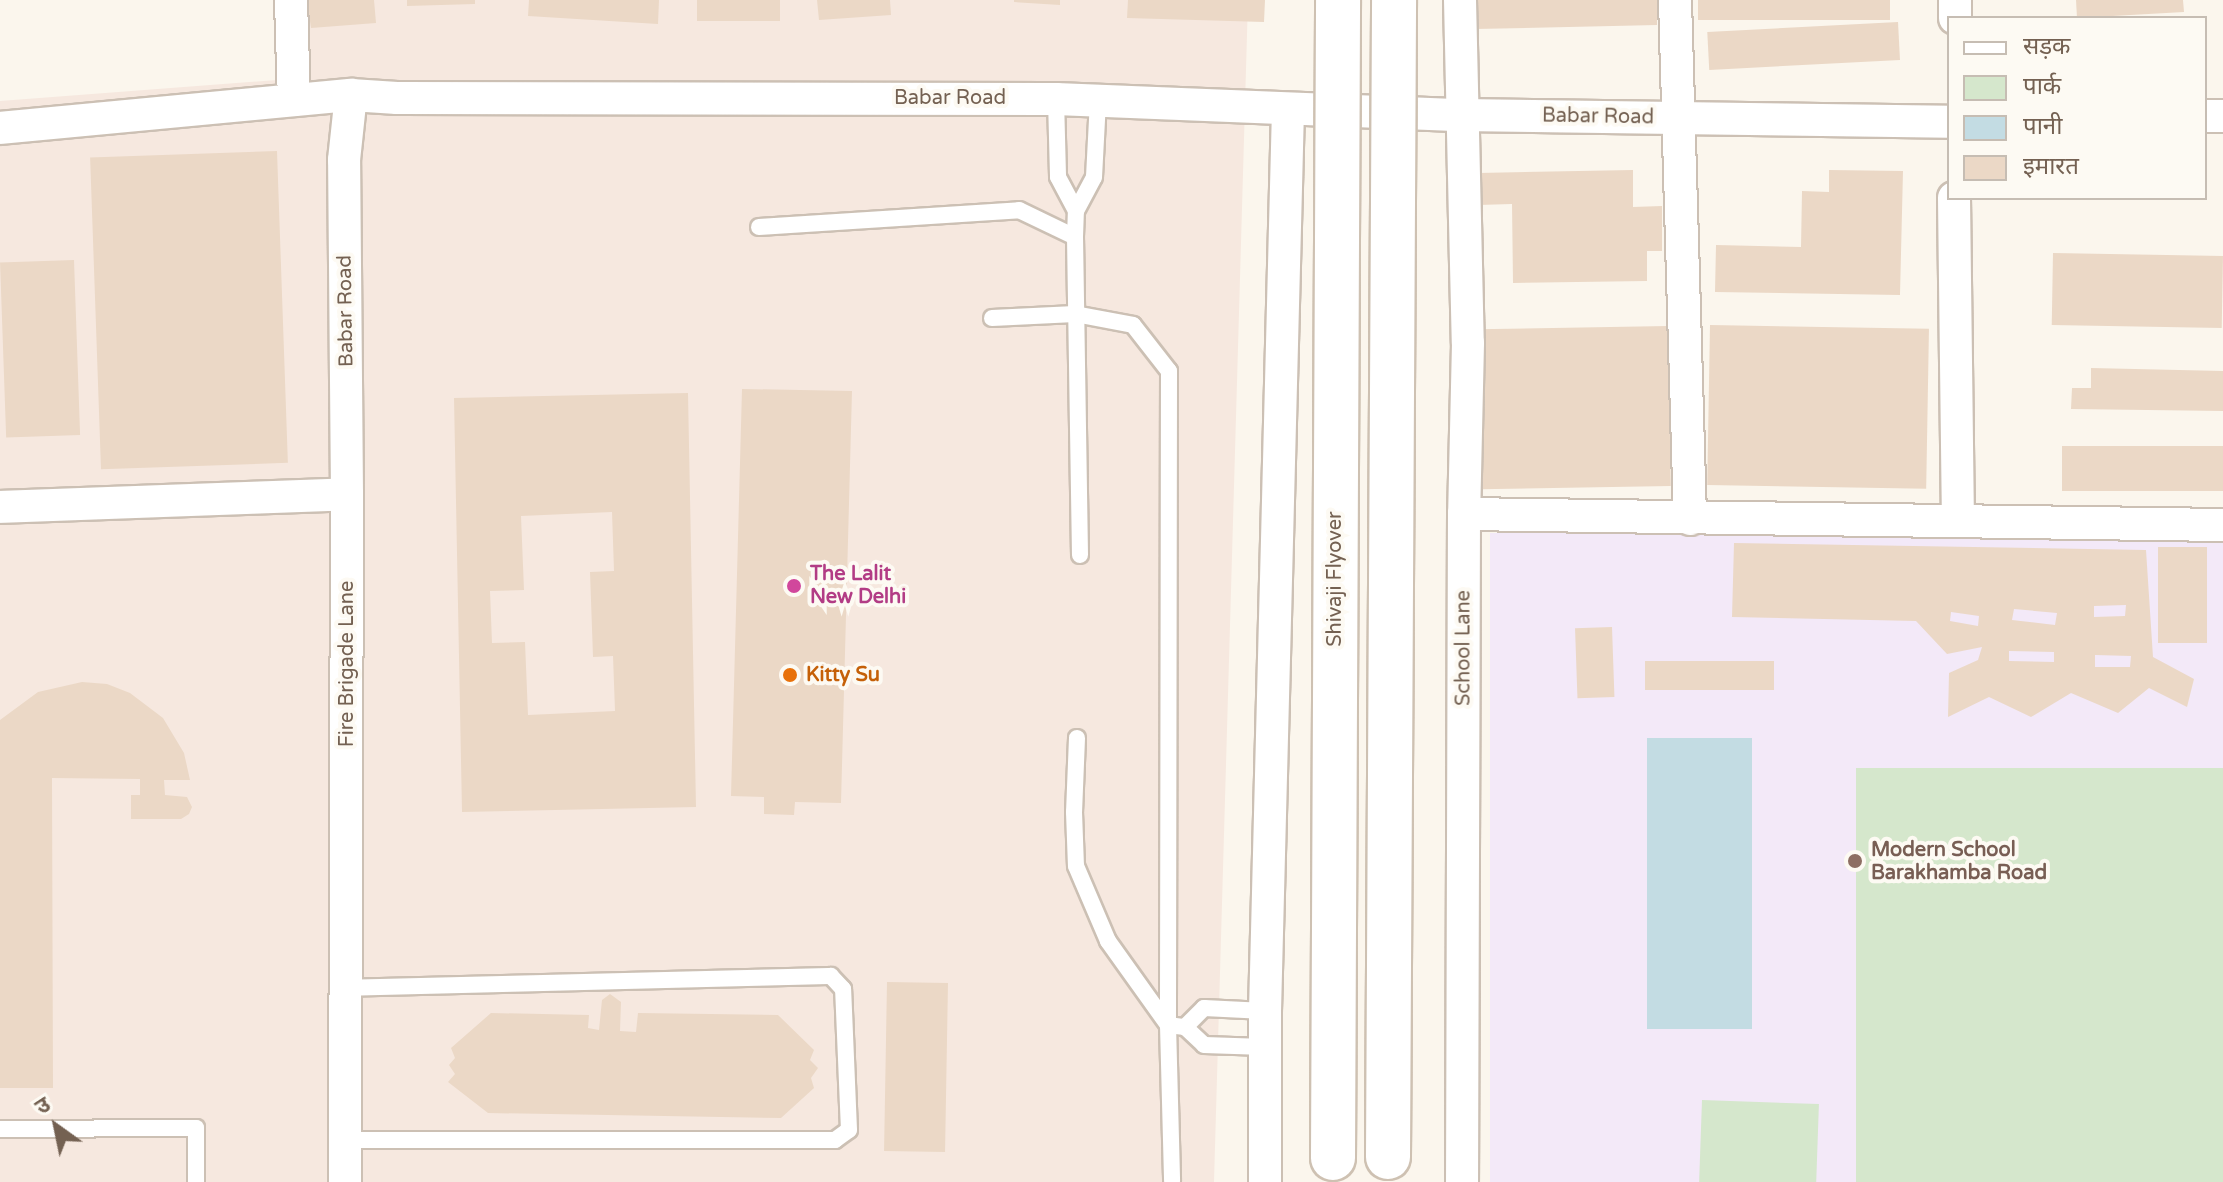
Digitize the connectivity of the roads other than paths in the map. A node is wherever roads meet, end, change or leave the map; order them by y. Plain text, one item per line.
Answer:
1 (291, 0) edge
2 (1338, 0) edge
3 (1394, 0) edge
4 (1460, 0) edge
5 (1675, 0) edge
6 (351, 95) junction
7 (1056, 99) junction
8 (294, 100) junction
9 (1098, 100) junction
10 (1288, 110) junction
11 (1461, 115) junction
12 (1678, 118) junction
13 (1947, 122) edge
14 (0, 128) edge
15 (1954, 200) edge
16 (1076, 211) junction
17 (759, 227) dead end
18 (1075, 237) junction
19 (1075, 314) junction
20 (992, 318) dead end
21 (347, 494) junction
22 (0, 507) edge
23 (1464, 514) junction
24 (1690, 519) junction
25 (1958, 521) junction
26 (2223, 525) edge
27 (1080, 555) dead end
28 (1077, 738) dead end
29 (347, 988) junction
30 (1265, 1011) junction
31 (1177, 1026) junction
32 (1265, 1047) junction
33 (0, 1129) edge
34 (346, 1140) junction
35 (1388, 1157) dead end
36 (1333, 1158) dead end
37 (1172, 1181) edge
38 (196, 1182) edge
39 (345, 1182) edge
40 (1265, 1182) edge
41 (1462, 1182) edge

1 - 8 street
2 - 36 main road, Shivaji Flyover, bridge
3 - 35 main road, bridge
4 - 11 street, School Lane
5 - 12 street
6 - 7 street, Babar Road
6 - 8 street
6 - 21 street, Babar Road
7 - 9 street, Babar Road
7 - 16 lane
8 - 14 street
9 - 10 street, Babar Road
9 - 16 lane
10 - 11 street, Babar Road
10 - 30 street
11 - 12 street, Babar Road
11 - 23 street, School Lane
12 - 13 street, Babar Road
12 - 24 street
15 - 25 street
16 - 18 lane
17 - 18 lane
18 - 19 lane
19 - 20 lane
19 - 27 lane
19 - 31 lane
21 - 22 street
21 - 29 street, Fire Brigade Lane
23 - 24 street
23 - 41 street, School Lane
24 - 25 street
25 - 26 street
28 - 31 lane
29 - 34 street, Fire Brigade Lane
29 - 34 lane
30 - 31 lane
30 - 32 street
31 - 32 lane
31 - 37 lane
32 - 40 street
33 - 38 lane
34 - 39 street, Fire Brigade Lane

